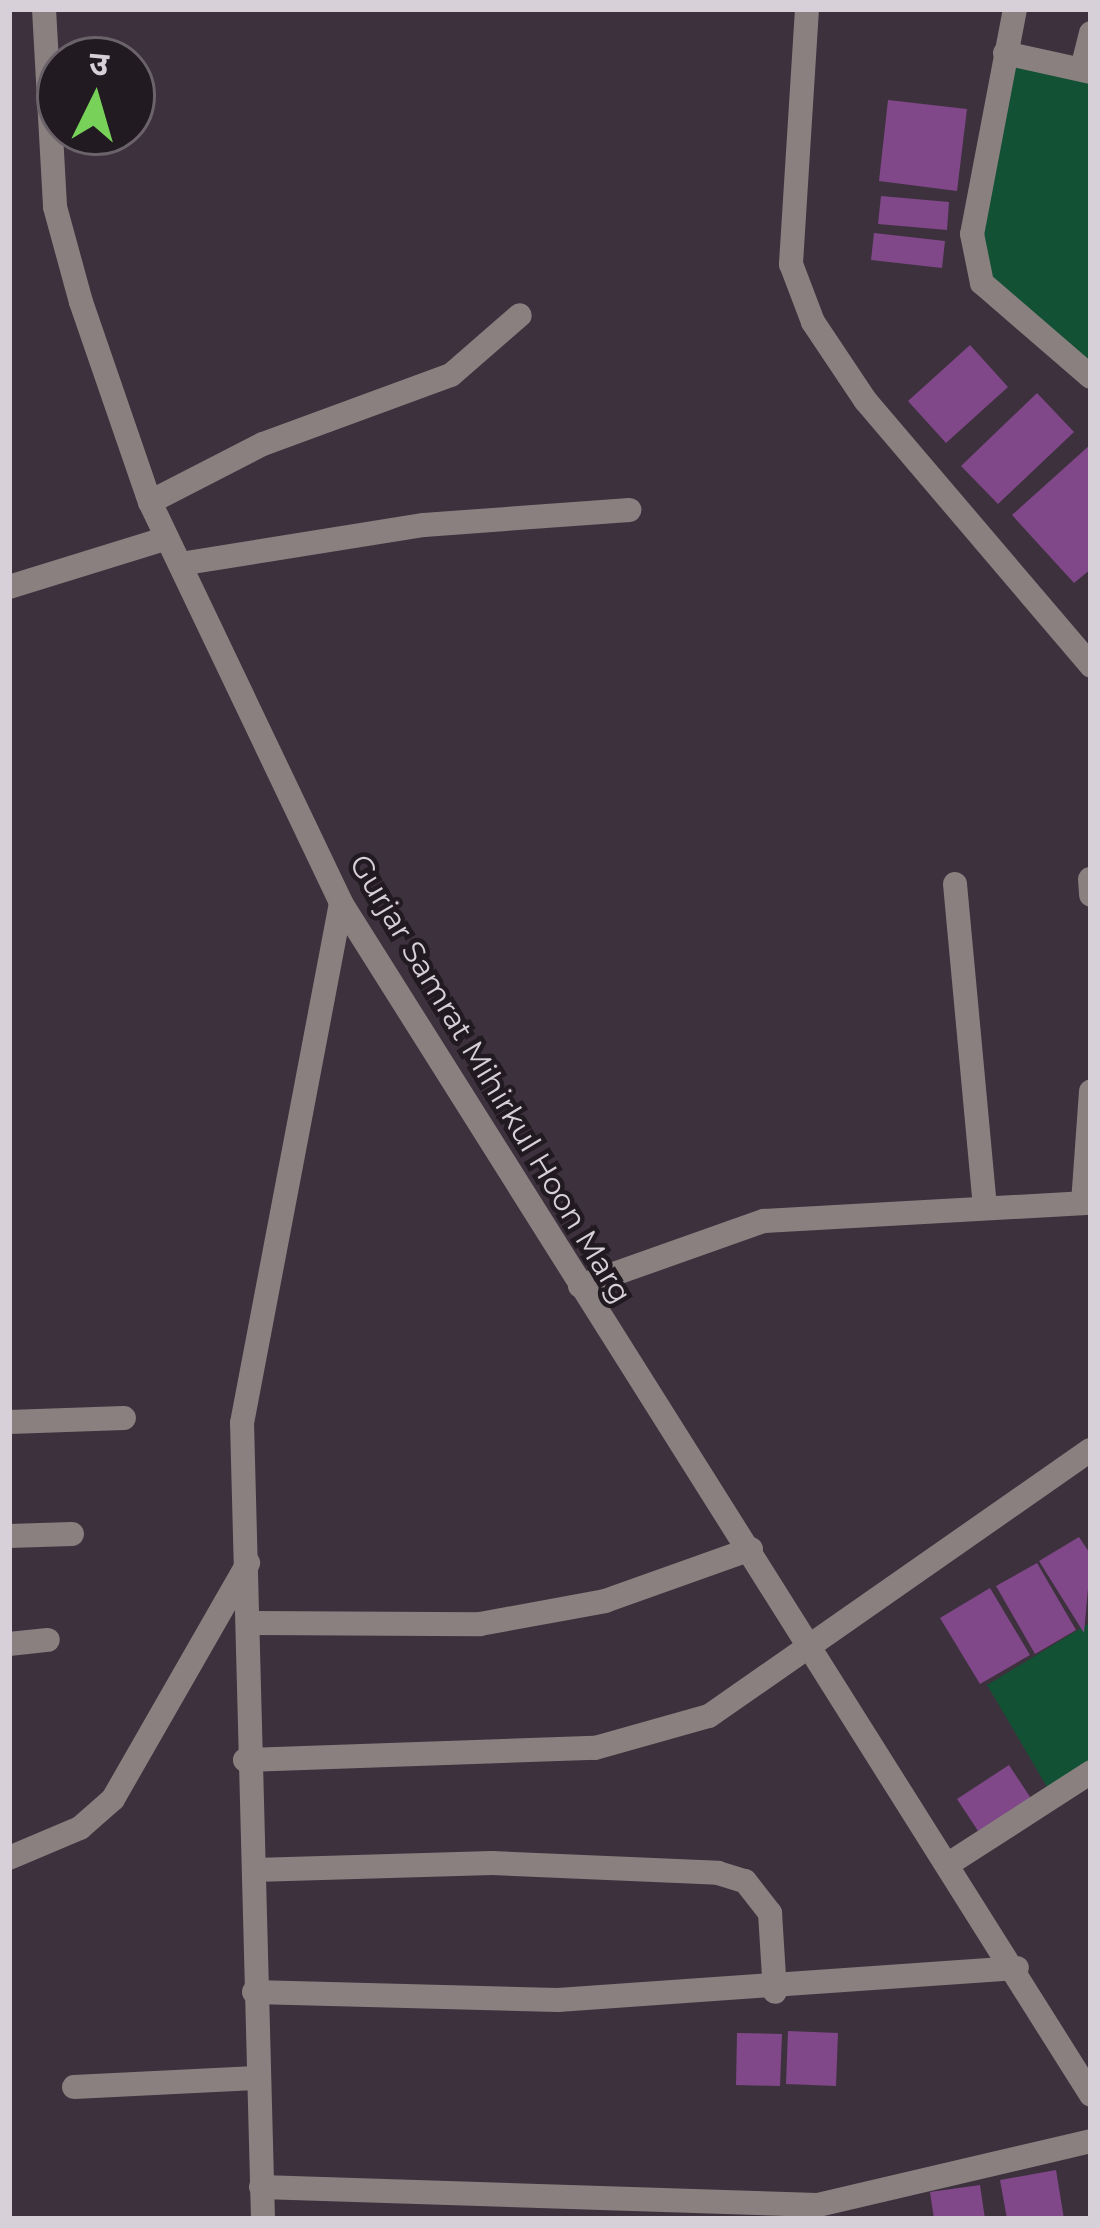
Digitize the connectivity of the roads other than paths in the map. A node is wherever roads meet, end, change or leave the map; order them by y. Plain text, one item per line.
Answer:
1 (44, 9) edge
2 (808, 9) edge
3 (1015, 9) edge
4 (1091, 33) edge
5 (1005, 52) junction
6 (1086, 70) edge
7 (520, 315) dead end
8 (1091, 377) edge
9 (150, 502) junction
10 (628, 511) dead end
11 (167, 538) junction
12 (180, 564) junction
13 (9, 586) edge
14 (1091, 667) edge
15 (1090, 879) edge
16 (955, 884) dead end
17 (1091, 895) edge
18 (341, 903) junction
19 (1091, 1091) edge
20 (1087, 1203) edge
21 (985, 1205) junction
22 (580, 1286) junction
23 (124, 1418) dead end
24 (9, 1422) edge
25 (1091, 1450) edge
26 (72, 1534) dead end
27 (9, 1536) edge
28 (751, 1549) junction
29 (248, 1563) junction
30 (251, 1623) junction
31 (808, 1639) junction
32 (48, 1640) dead end
33 (9, 1644) edge
34 (245, 1760) junction
35 (1091, 1772) edge
36 (9, 1858) edge
37 (950, 1863) junction
38 (254, 1870) junction
39 (1017, 1968) junction
40 (254, 1992) junction
41 (775, 1992) junction
42 (256, 2078) junction
43 (74, 2087) dead end
44 (1091, 2095) edge
45 (1091, 2141) edge
46 (261, 2187) junction
47 (263, 2219) edge

1 - 9 street, Gurjar Samrat Mihirkul Hoon Marg
2 - 14 street
3 - 5 street
4 - 6 street
5 - 6 street
5 - 8 street
7 - 9 street
9 - 11 street, Gurjar Samrat Mihirkul Hoon Marg
10 - 12 street
11 - 12 street, Gurjar Samrat Mihirkul Hoon Marg
11 - 13 street
12 - 18 street, Gurjar Samrat Mihirkul Hoon Marg
15 - 17 street
16 - 21 street
18 - 22 street, Gurjar Samrat Mihirkul Hoon Marg
18 - 29 street
19 - 20 street
20 - 21 street
21 - 22 street
22 - 28 street, Gurjar Samrat Mihirkul Hoon Marg
23 - 24 street
25 - 31 street
26 - 27 street
28 - 30 street
28 - 31 street, Gurjar Samrat Mihirkul Hoon Marg
29 - 30 street
29 - 36 street
30 - 34 street
31 - 34 street
31 - 37 street, Gurjar Samrat Mihirkul Hoon Marg
32 - 33 street
34 - 38 street
35 - 37 street
37 - 39 street, Gurjar Samrat Mihirkul Hoon Marg
38 - 40 street
38 - 41 street
39 - 41 street
39 - 44 street, Gurjar Samrat Mihirkul Hoon Marg
40 - 41 street
40 - 42 street
42 - 43 street
42 - 46 street
45 - 46 street
46 - 47 street

